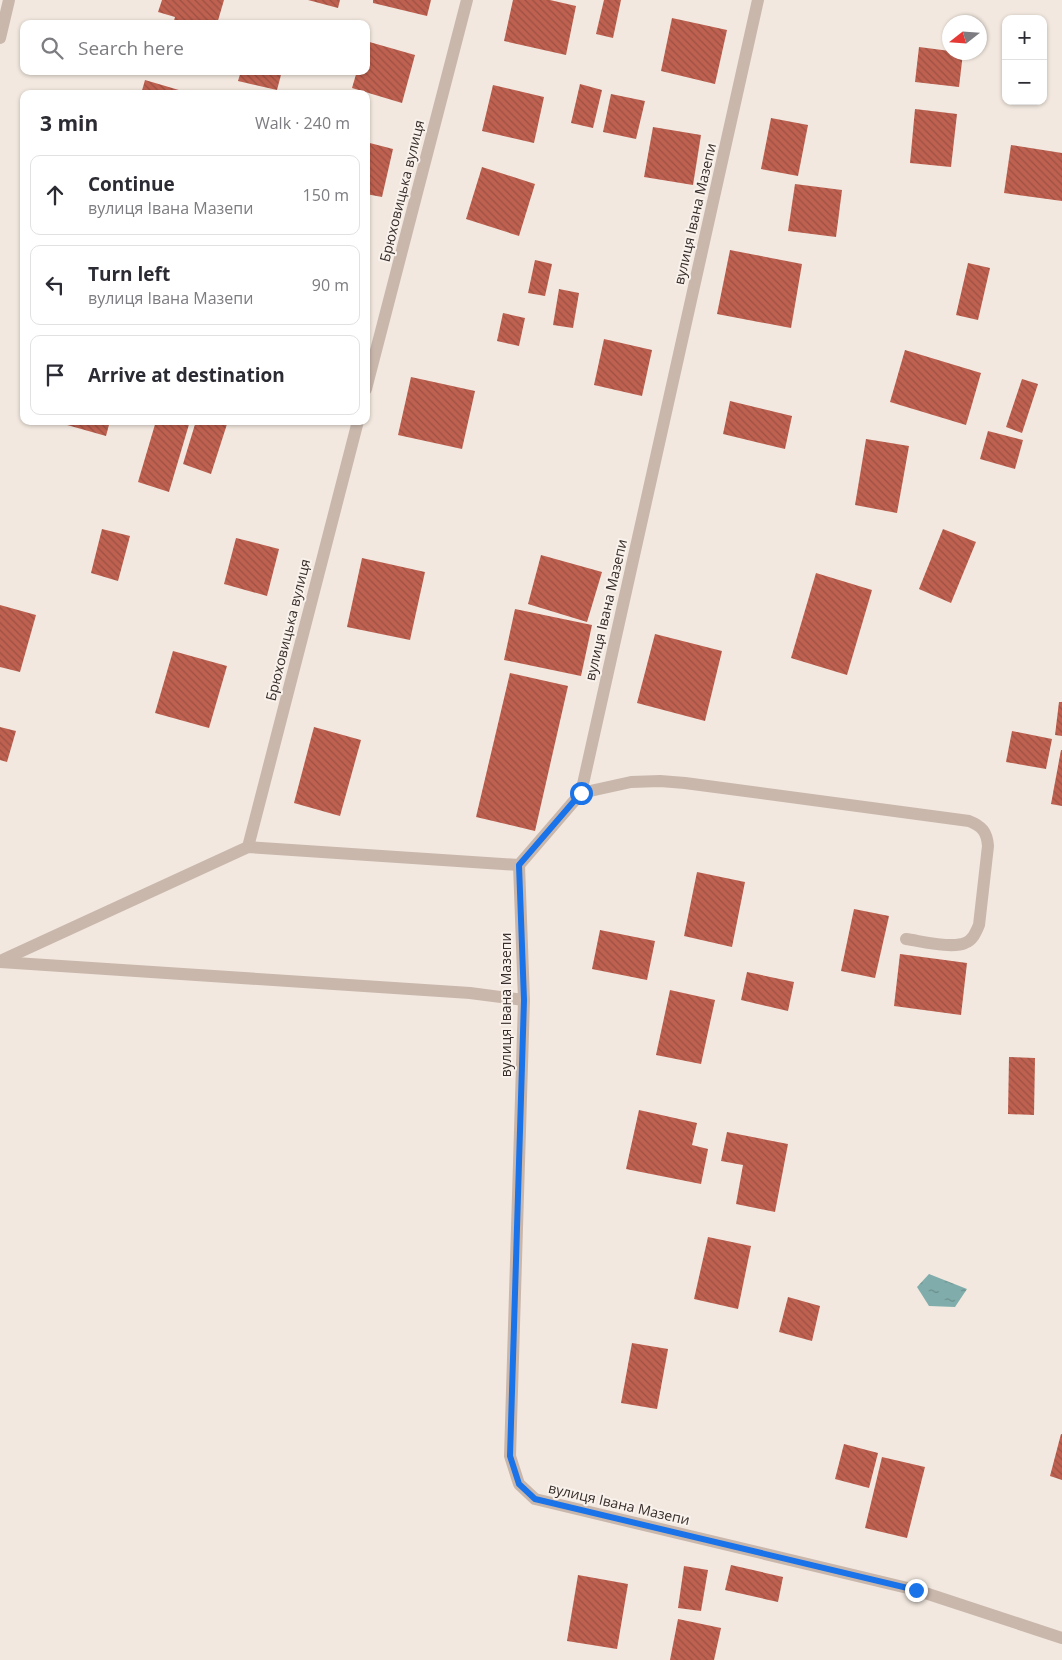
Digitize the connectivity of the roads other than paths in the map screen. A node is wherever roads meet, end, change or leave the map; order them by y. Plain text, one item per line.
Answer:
1 (9, 0) edge
2 (467, 0) edge
3 (758, 0) edge
4 (0, 38) edge
5 (370, 374) edge
6 (357, 425) edge
7 (581, 793) junction
8 (248, 847) junction
9 (519, 865) junction
10 (906, 940) dead end
11 (0, 961) edge
12 (524, 1000) junction
13 (1062, 1638) edge

1 - 4 street
2 - 5 street, Брюховицька вулиця
3 - 7 street, вулиця Івана Мазепи
6 - 8 street, Брюховицька вулиця
7 - 9 street, вулиця Івана Мазепи
7 - 10 street
8 - 9 street
8 - 11 street
9 - 12 street, вулиця Івана Мазепи
11 - 12 street
12 - 13 street, вулиця Івана Мазепи

